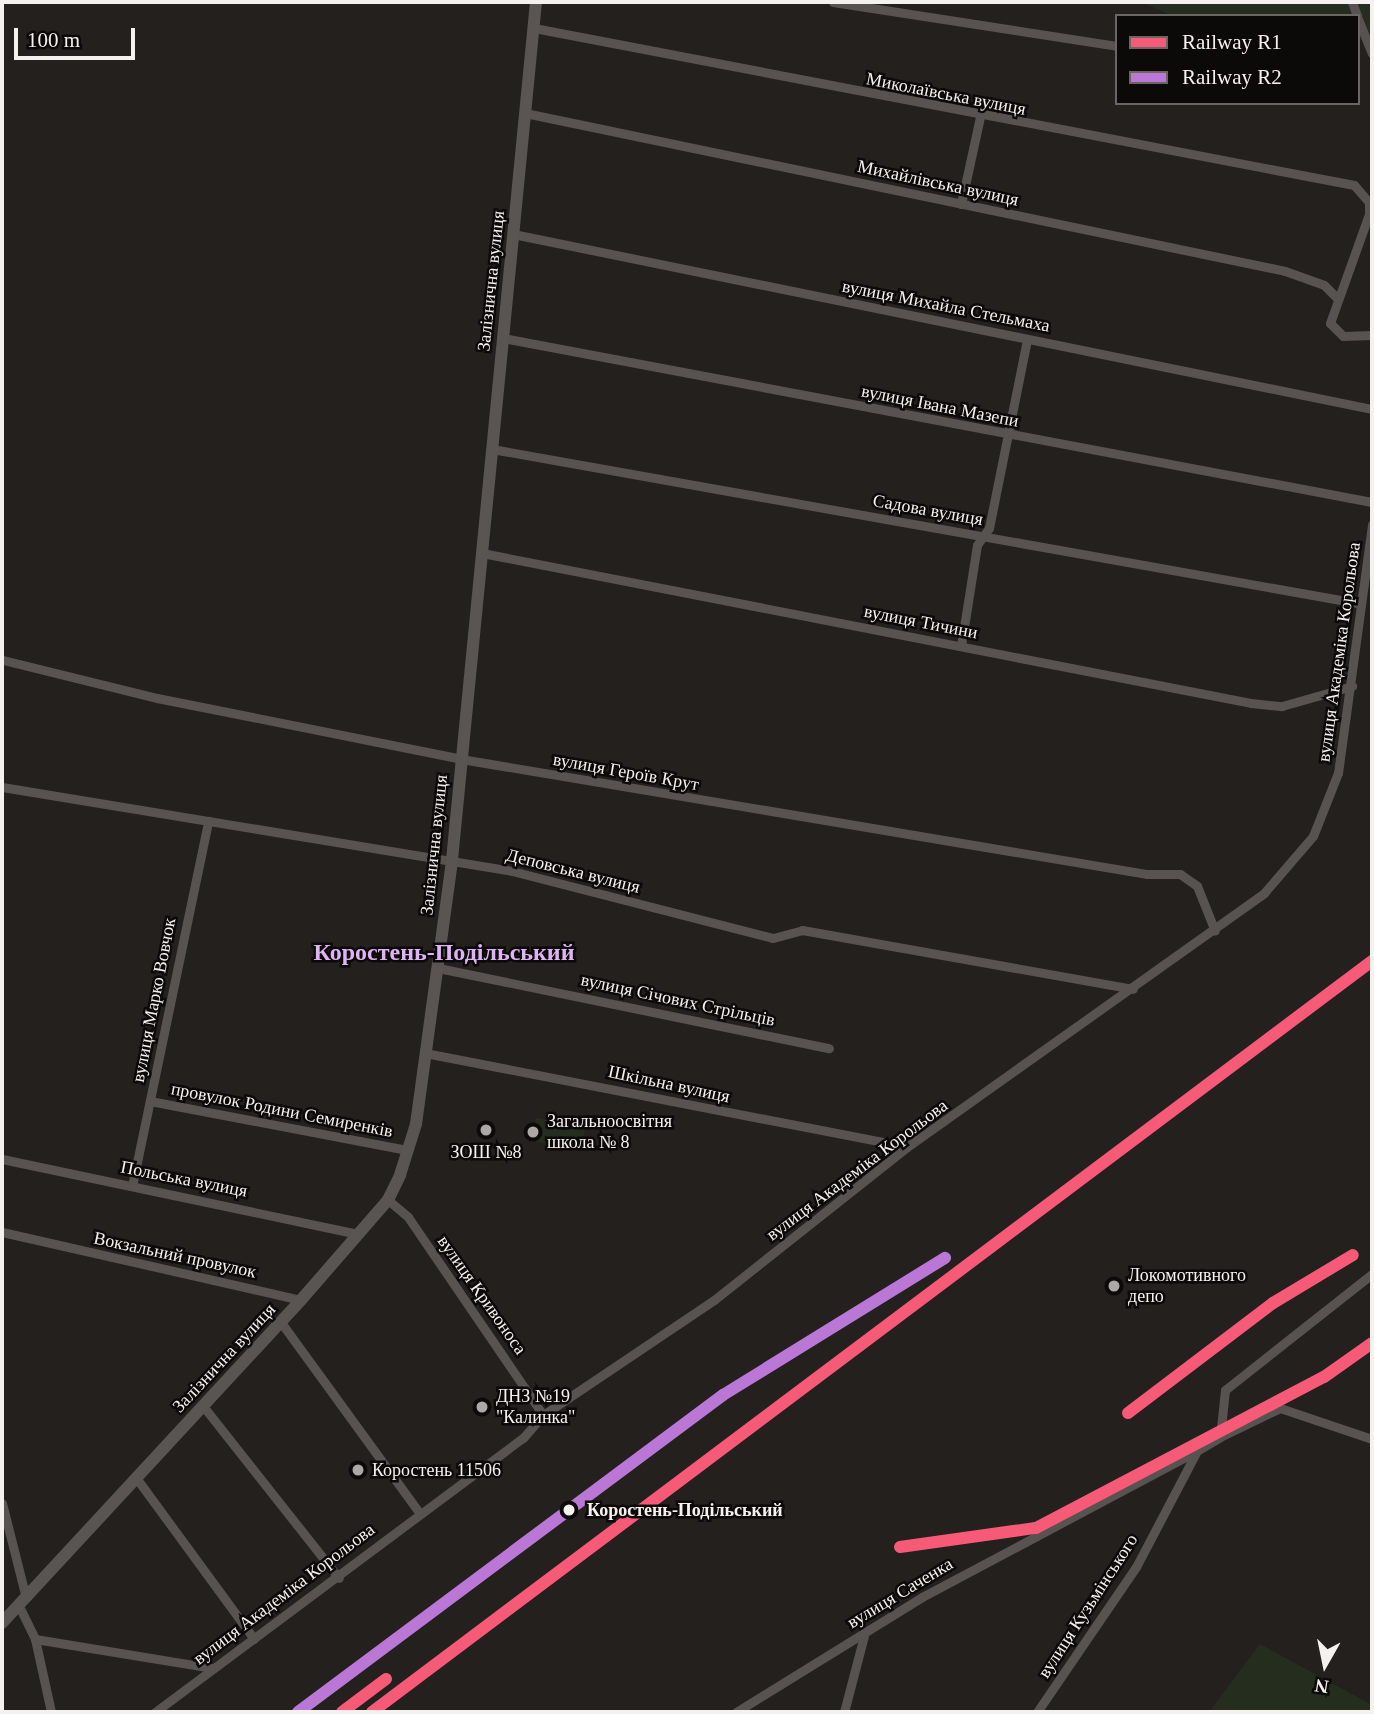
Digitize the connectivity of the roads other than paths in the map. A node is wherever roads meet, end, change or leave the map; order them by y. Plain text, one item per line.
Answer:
1 (536, 2) edge
2 (833, 2) edge
3 (534, 28) junction
4 (1361, 31) edge
5 (1115, 46) edge
6 (1372, 53) edge
7 (526, 113) junction
8 (980, 117) junction
9 (1371, 197) edge
10 (961, 204) junction
11 (513, 234) junction
12 (1337, 298) junction
13 (1372, 335) edge
14 (503, 338) junction
15 (1027, 339) junction
16 (1372, 408) edge
17 (1007, 435) junction
18 (492, 449) junction
19 (1372, 502) edge
20 (1372, 524) edge
21 (985, 536) junction
22 (482, 553) junction
23 (1357, 603) junction
24 (961, 646) junction
25 (3, 660) edge
26 (1352, 685) junction
27 (461, 758) junction
28 (2, 787) edge
29 (208, 821) junction
30 (452, 860) junction
31 (1215, 931) junction
32 (438, 968) junction
33 (1133, 989) junction
34 (830, 1048) dead end
35 (425, 1053) junction
36 (150, 1101) junction
37 (907, 1147) junction
38 (408, 1150) junction
39 (2, 1159) edge
40 (132, 1186) junction
41 (388, 1200) junction
42 (2, 1232) edge
43 (359, 1234) junction
44 (1372, 1274) edge
45 (301, 1300) junction
46 (280, 1321) junction
47 (203, 1406) junction
48 (543, 1415) junction
49 (1220, 1437) junction
50 (1372, 1439) edge
51 (1197, 1451) junction
52 (137, 1479) junction
53 (2, 1503) edge
54 (418, 1511) junction
55 (339, 1577) junction
56 (22, 1602) junction
57 (2, 1623) edge
58 (865, 1632) junction
59 (35, 1639) junction
60 (254, 1639) junction
61 (212, 1668) junction
62 (51, 1712) edge
63 (155, 1712) edge
64 (736, 1712) edge
65 (844, 1712) edge
66 (1037, 1712) edge

1 - 3 street, Залізнична вулиця
2 - 5 street
3 - 7 street, Залізнична вулиця
3 - 8 street, Миколаївська вулиця
4 - 6 street
7 - 10 street, Михайлівська вулиця
7 - 11 street, Залізнична вулиця
8 - 9 street, Миколаївська вулиця
8 - 10 street
9 - 12 street
10 - 12 street, Михайлівська вулиця
11 - 14 street, Залізнична вулиця
11 - 15 street, вулиця Михайла Стельмаха
12 - 13 street
14 - 17 street, вулиця Івана Мазепи
14 - 18 street, Залізнична вулиця
15 - 16 street, вулиця Михайла Стельмаха
15 - 17 street
17 - 19 street, вулиця Івана Мазепи
17 - 21 street
18 - 21 street, Садова вулиця
18 - 22 street, Залізнична вулиця
20 - 23 street, вулиця Академіка Корольова
21 - 23 street, Садова вулиця
21 - 24 street
22 - 24 street, вулиця Тичини
22 - 27 street, Залізнична вулиця
23 - 26 street, вулиця Академіка Корольова
24 - 26 street, вулиця Тичини
25 - 27 street, вулиця Героїв Крут
26 - 31 street, вулиця Академіка Корольова
27 - 30 street, Залізнична вулиця
27 - 31 street, вулиця Героїв Крут
28 - 29 street, Деповська вулиця
29 - 30 street, Деповська вулиця
29 - 36 street, вулиця Марко Вовчок
30 - 32 street, Залізнична вулиця
30 - 33 street, Деповська вулиця
31 - 33 street, вулиця Академіка Корольова
32 - 34 street, вулиця Січових Стрільців
32 - 35 street, Залізнична вулиця
33 - 37 street, вулиця Академіка Корольова
35 - 37 street, Шкільна вулиця
35 - 38 street, Залізнична вулиця
36 - 38 street, провулок Родини Семиренків
36 - 40 street, вулиця Марко Вовчок
37 - 48 street, вулиця Академіка Корольова
38 - 41 street, Залізнична вулиця
39 - 40 street, Польська вулиця
40 - 43 street, Польська вулиця
41 - 43 street, Залізнична вулиця
41 - 48 street, вулиця Кривоноса
42 - 45 street, Вокзальний провулок
43 - 45 street, Залізнична вулиця
44 - 49 street
45 - 46 street, Залізнична вулиця
46 - 47 street, Залізнична вулиця
46 - 54 street
47 - 52 street, Залізнична вулиця
47 - 55 street
48 - 54 street, вулиця Академіка Корольова
49 - 50 street
49 - 51 street
51 - 58 street, вулиця Саченка
51 - 66 street, вулиця Кузьмінського
52 - 56 street, Залізнична вулиця
52 - 60 street
53 - 56 street
54 - 55 street, вулиця Академіка Корольова
55 - 60 street, вулиця Академіка Корольова
56 - 57 street, Залізнична вулиця
56 - 59 street
58 - 64 street, вулиця Саченка
58 - 65 street
59 - 61 street
59 - 62 street
60 - 61 street, вулиця Академіка Корольова
61 - 63 street, вулиця Академіка Корольова

